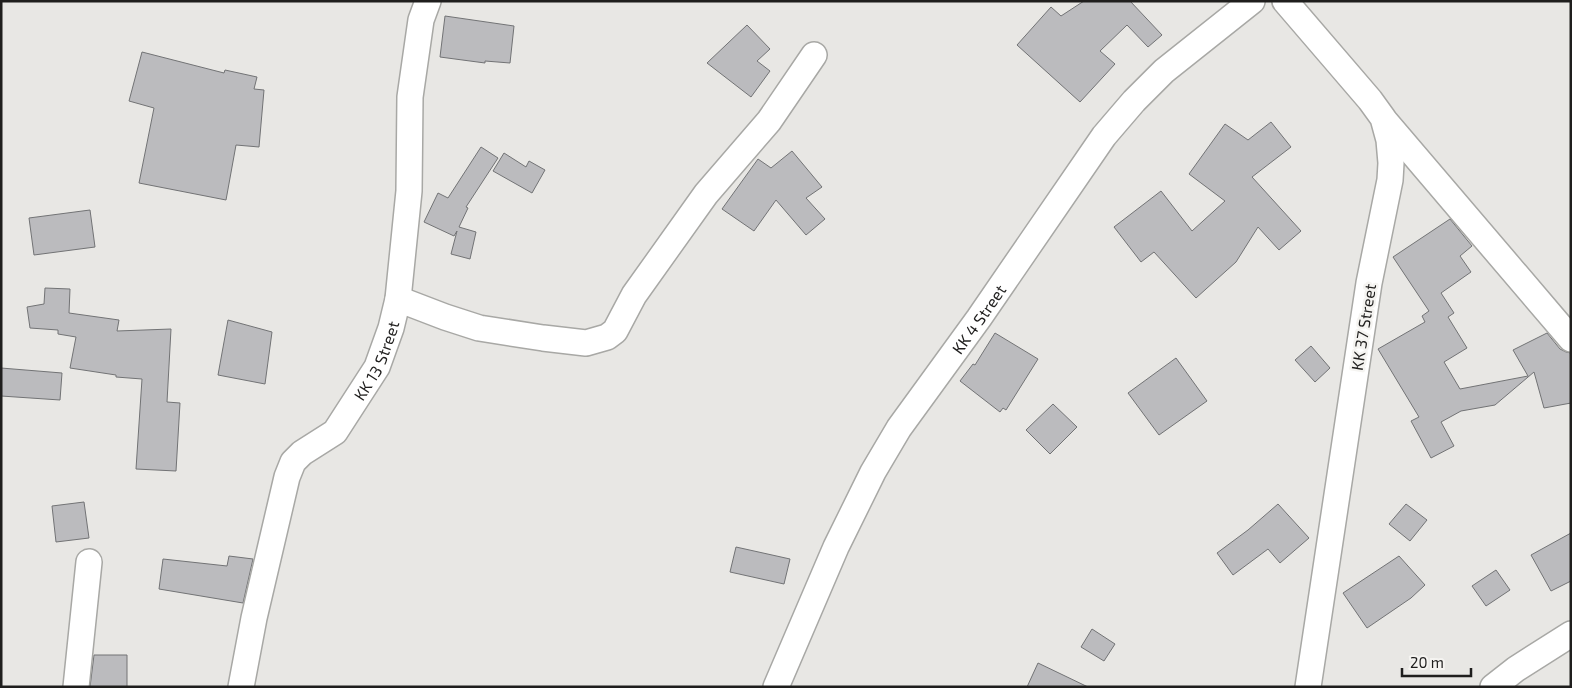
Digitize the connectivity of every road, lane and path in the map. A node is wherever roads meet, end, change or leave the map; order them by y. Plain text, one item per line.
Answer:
1 (428, 1) edge
2 (1252, 1) edge
3 (1285, 1) edge
4 (814, 55) dead end
5 (1383, 118) junction
6 (398, 299) junction
7 (1571, 339) edge
8 (89, 562) dead end
9 (1571, 634) edge
10 (76, 687) edge
11 (241, 687) edge
12 (776, 687) edge
13 (1308, 687) edge
14 (1493, 687) edge

1 - 6 street, KK 13 Street
2 - 12 street, KK 4 Street
3 - 5 street, KK 37 Street
4 - 6 street
5 - 7 street
5 - 13 street, KK 37 Street
6 - 11 street, KK 13 Street
8 - 10 street
9 - 14 street

